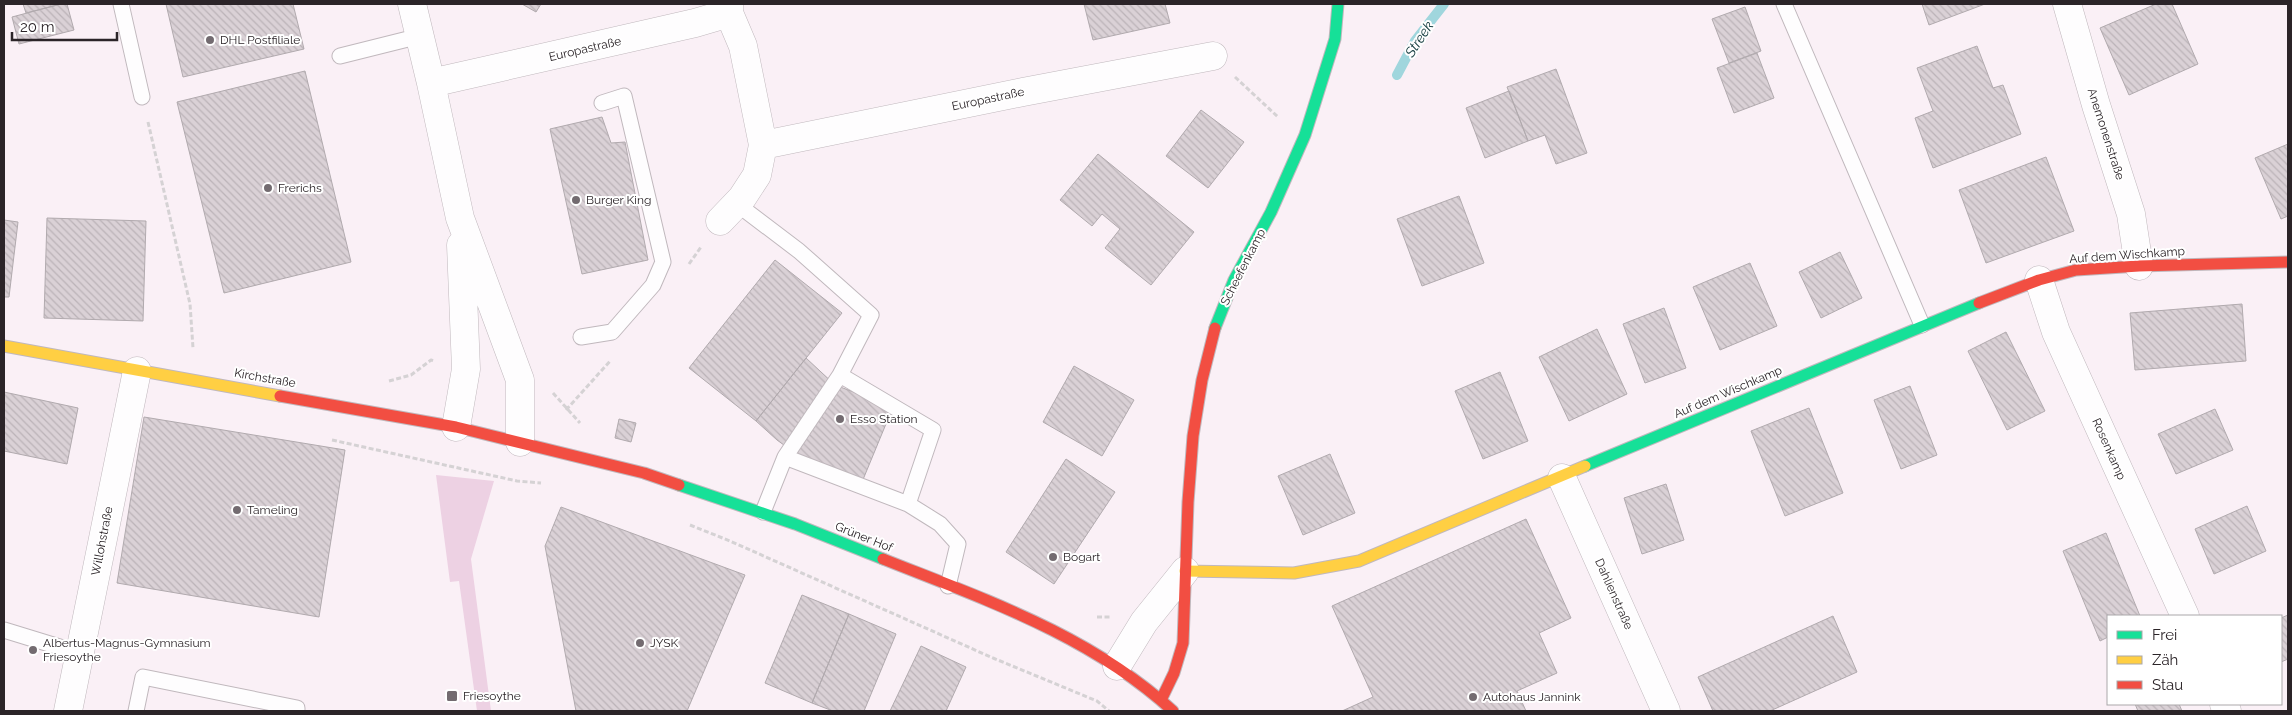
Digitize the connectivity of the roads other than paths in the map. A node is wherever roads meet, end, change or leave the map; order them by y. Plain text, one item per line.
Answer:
1 (121, 4) edge
2 (412, 4) edge
3 (1338, 4) edge
4 (1784, 4) edge
5 (2067, 4) edge
6 (729, 8) edge
7 (420, 36) junction
8 (340, 56) dead end
9 (1213, 56) road end
10 (432, 83) junction
11 (142, 97) road end
12 (602, 103) dead end
13 (763, 145) junction
14 (729, 212) joint
15 (460, 218) junction
16 (2288, 262) edge
17 (2139, 266) junction
18 (2039, 280) junction
19 (1922, 326) junction
20 (580, 337) dead end
21 (4, 346) edge
22 (136, 371) junction
23 (840, 375) junction
24 (456, 427) junction
25 (520, 442) junction
26 (785, 457) junction
27 (1562, 478) junction
28 (908, 504) junction
29 (763, 512) junction
30 (1185, 570) junction
31 (948, 586) junction
32 (2184, 615) edge
33 (4, 630) edge
34 (79, 653) junction
35 (1117, 666) junction
36 (1162, 700) junction
37 (68, 711) edge
38 (136, 711) edge
39 (297, 711) edge
40 (1173, 711) edge
41 (1666, 711) edge

1 - 11 lane
2 - 7 street
3 - 30 street, Scheefenkamp
4 - 19 lane
5 - 17 street, Anemonenstraße
6 - 10 street, Europastraße
6 - 13 street
7 - 8 lane
7 - 10 street
9 - 13 street, Europastraße
10 - 15 street
12 - 20 lane
13 - 14 street
14 - 23 lane
15 - 24 street
15 - 25 street
16 - 17 street, Auf dem Wischkamp
17 - 18 street, Auf dem Wischkamp
18 - 19 street, Auf dem Wischkamp
18 - 32 street, Rosenkamp
19 - 27 street, Auf dem Wischkamp
21 - 22 street, Kirchstraße
22 - 24 street, Kirchstraße
22 - 34 street, Willohstraße
23 - 26 lane
23 - 28 lane
24 - 25 street, Kirchstraße
25 - 29 street, Grüner Hof
26 - 28 lane
26 - 29 lane
27 - 30 street, Auf dem Wischkamp
27 - 41 street, Dahlienstraße
28 - 31 lane
29 - 31 street, Grüner Hof
30 - 35 street
30 - 36 street, Scheefenkamp
31 - 35 street, Grüner Hof
33 - 34 lane
34 - 37 street, Willohstraße
35 - 36 street, Grüner Hof
36 - 40 street, Grüner Hof
38 - 39 lane

